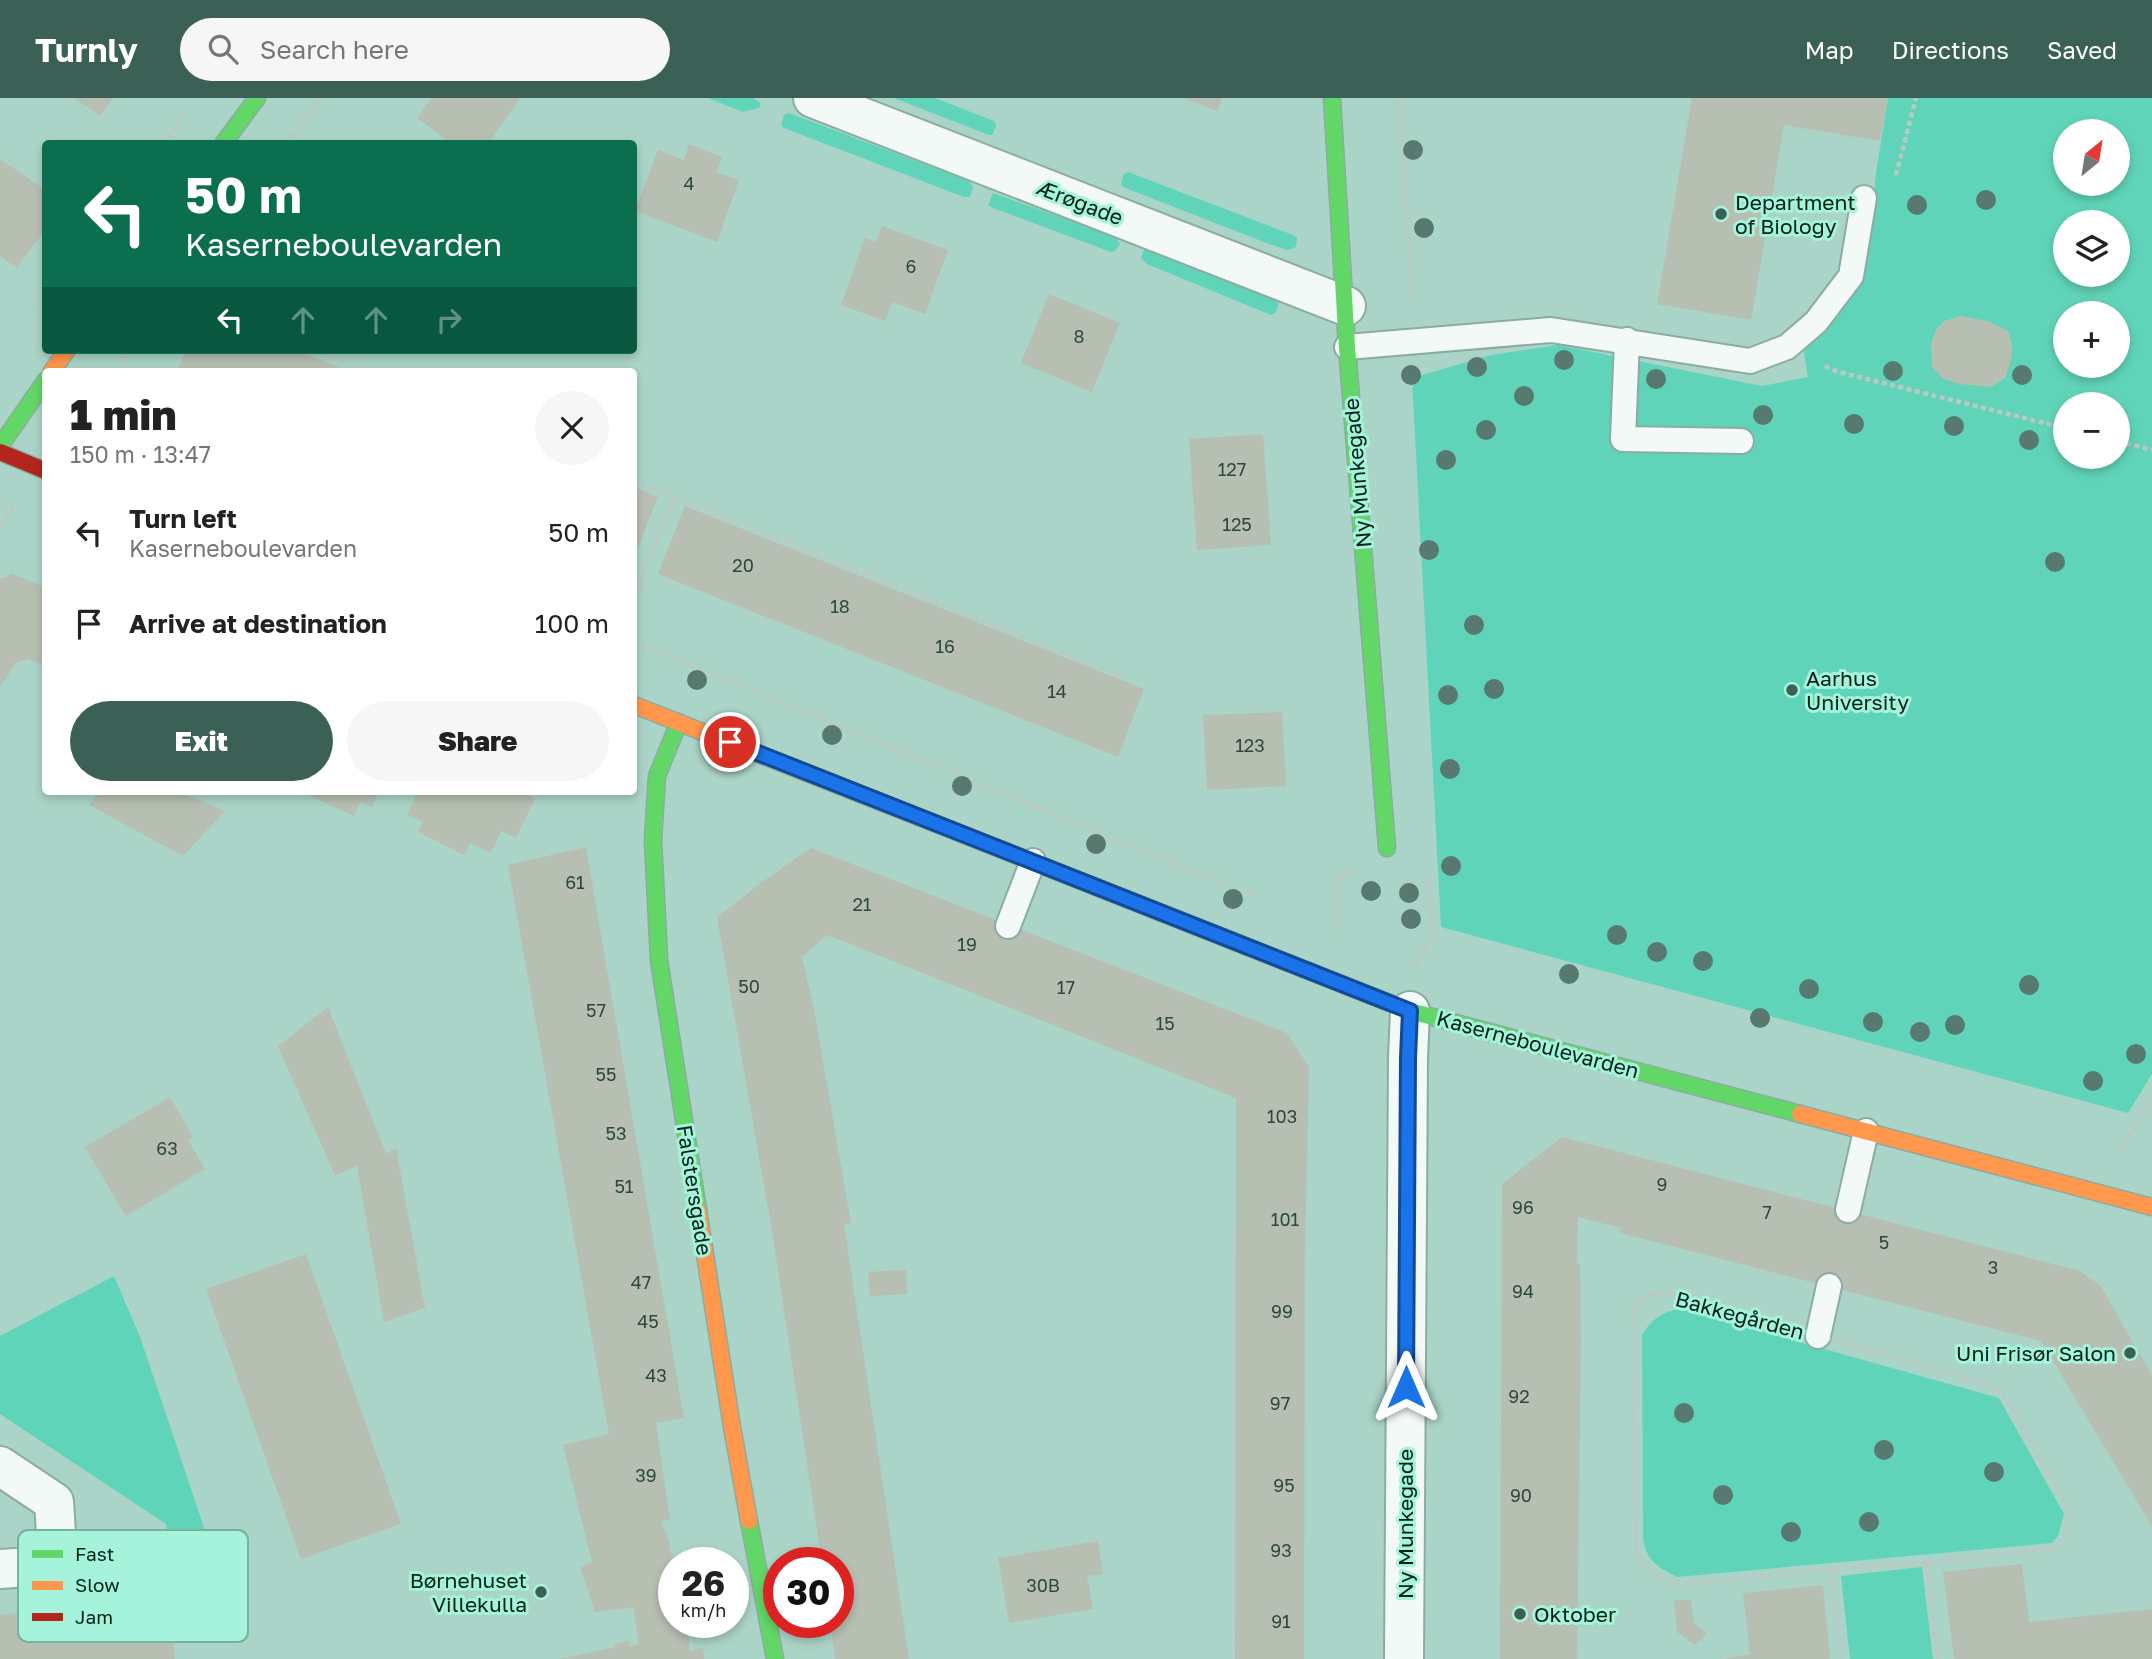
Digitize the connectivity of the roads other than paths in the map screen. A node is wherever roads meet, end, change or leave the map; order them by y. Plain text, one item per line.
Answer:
1 (257, 98) edge
2 (813, 98) edge
3 (1332, 98) edge
4 (226, 140) edge
5 (1864, 198) dead end
6 (1346, 306) junction
7 (1627, 340) junction
8 (1348, 347) junction
9 (42, 386) edge
10 (1741, 441) dead end
11 (0, 446) edge
12 (0, 452) edge
13 (42, 469) edge
14 (637, 706) edge
15 (679, 722) junction
16 (1387, 848) road end
17 (1032, 861) junction
18 (1009, 926) dead end
19 (1410, 1011) junction
20 (1866, 1131) junction
21 (2151, 1203) edge
22 (1848, 1210) dead end
23 (1829, 1286) dead end
24 (1818, 1336) road end
25 (0, 1466) edge
26 (56, 1530) edge
27 (18, 1568) edge
28 (0, 1569) edge
29 (775, 1659) edge
30 (1404, 1659) edge

1 - 4 street
2 - 6 street, Ærøgade
3 - 6 street, Ny Munkegade
5 - 7 lane
6 - 8 street, Ny Munkegade
7 - 8 lane
7 - 10 lane
8 - 16 street, Ny Munkegade
9 - 11 street
12 - 13 street
14 - 15 street, Kaserneboulevarden
15 - 17 street, Kaserneboulevarden
15 - 29 street, Falstersgade
17 - 18 lane
17 - 19 street, Kaserneboulevarden
19 - 20 street, Kaserneboulevarden
19 - 30 street, Ny Munkegade
20 - 21 street, Kaserneboulevarden
20 - 22 lane
23 - 24 lane
25 - 26 street
27 - 28 street

